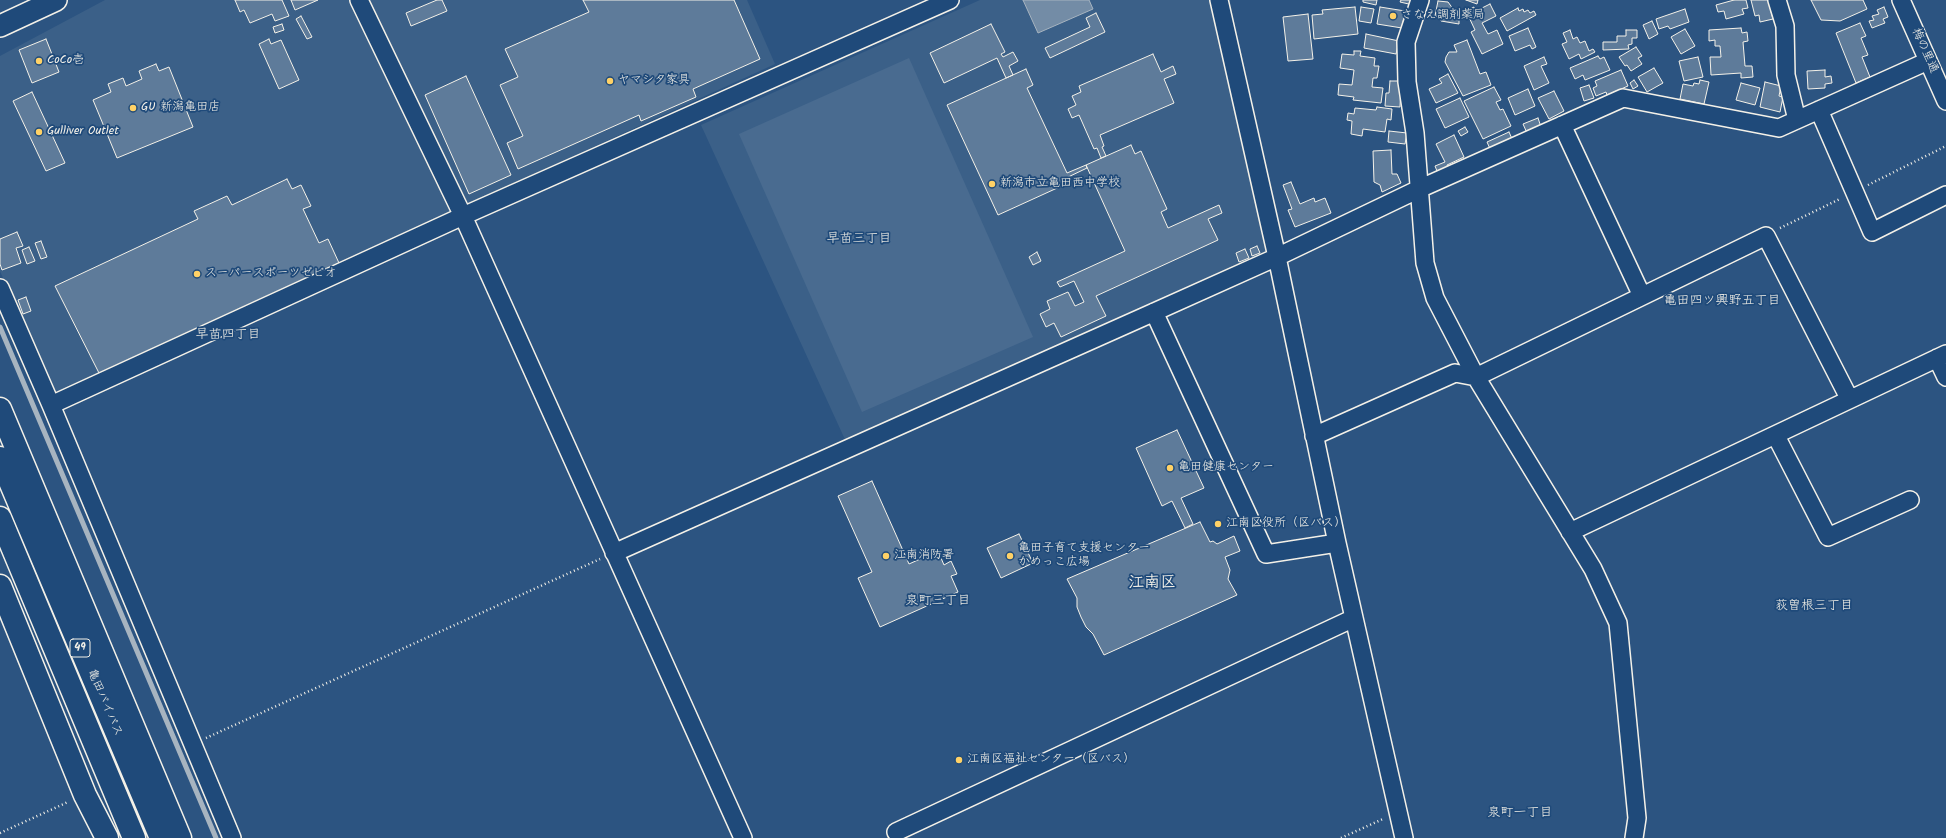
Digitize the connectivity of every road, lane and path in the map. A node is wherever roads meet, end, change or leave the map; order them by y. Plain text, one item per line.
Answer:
1 (56, 0) edge
2 (359, 0) edge
3 (950, 0) edge
4 (1220, 0) edge
5 (1420, 0) edge
6 (1777, 0) edge
7 (1901, 0) edge
8 (0, 26) edge
9 (1928, 61) junction
10 (1946, 101) edge
11 (1819, 110) junction
12 (1797, 120) junction
13 (1562, 125) junction
14 (1418, 189) junction
15 (1946, 195) edge
16 (463, 216) junction
17 (1277, 257) junction
18 (0, 288) edge
19 (1642, 296) junction
20 (1154, 312) junction
21 (1941, 356) edge
22 (1476, 377) junction
23 (1946, 377) edge
24 (1849, 398) junction
25 (52, 405) junction
26 (0, 409) edge
27 (1314, 436) junction
28 (1776, 436) junction
29 (0, 458) edge
30 (1910, 500) dead end
31 (0, 518) edge
32 (1570, 532) junction
33 (1337, 543) junction
34 (614, 553) junction
35 (0, 586) edge
36 (1354, 618) junction
37 (193, 744) junction
38 (85, 795) junction
39 (1398, 811) junction
40 (896, 832) dead end
41 (0, 833) edge
42 (107, 838) edge
43 (134, 838) edge
44 (161, 838) edge
45 (180, 838) edge
46 (232, 838) edge
47 (743, 838) edge
48 (1341, 838) edge
49 (1404, 838) edge
50 (1634, 838) edge

1 - 8 main road
2 - 16 street
3 - 16 street
4 - 17 street
5 - 14 street
6 - 12 street
7 - 9 street, 梅の里通
9 - 10 street, 梅の里通
9 - 11 street
11 - 12 street
11 - 15 street
12 - 13 street
13 - 14 street
13 - 19 street
14 - 17 street
14 - 22 street
16 - 25 street
16 - 34 street
17 - 20 street
17 - 27 street
18 - 25 street
19 - 22 street
19 - 24 street
20 - 33 street
20 - 34 street
21 - 23 street
21 - 24 street
22 - 27 street
22 - 32 street
24 - 28 street
25 - 37 street
26 - 45 highway
27 - 33 street
28 - 30 street
28 - 32 street
29 - 44 highway, 亀田バイパス / 49
31 - 43 highway, 亀田バイパス / 49
32 - 50 street
33 - 36 street
34 - 37 path
34 - 47 street
35 - 38 highway
36 - 39 street
36 - 40 street
37 - 46 street
38 - 41 path
38 - 42 highway
39 - 48 path
39 - 49 street

